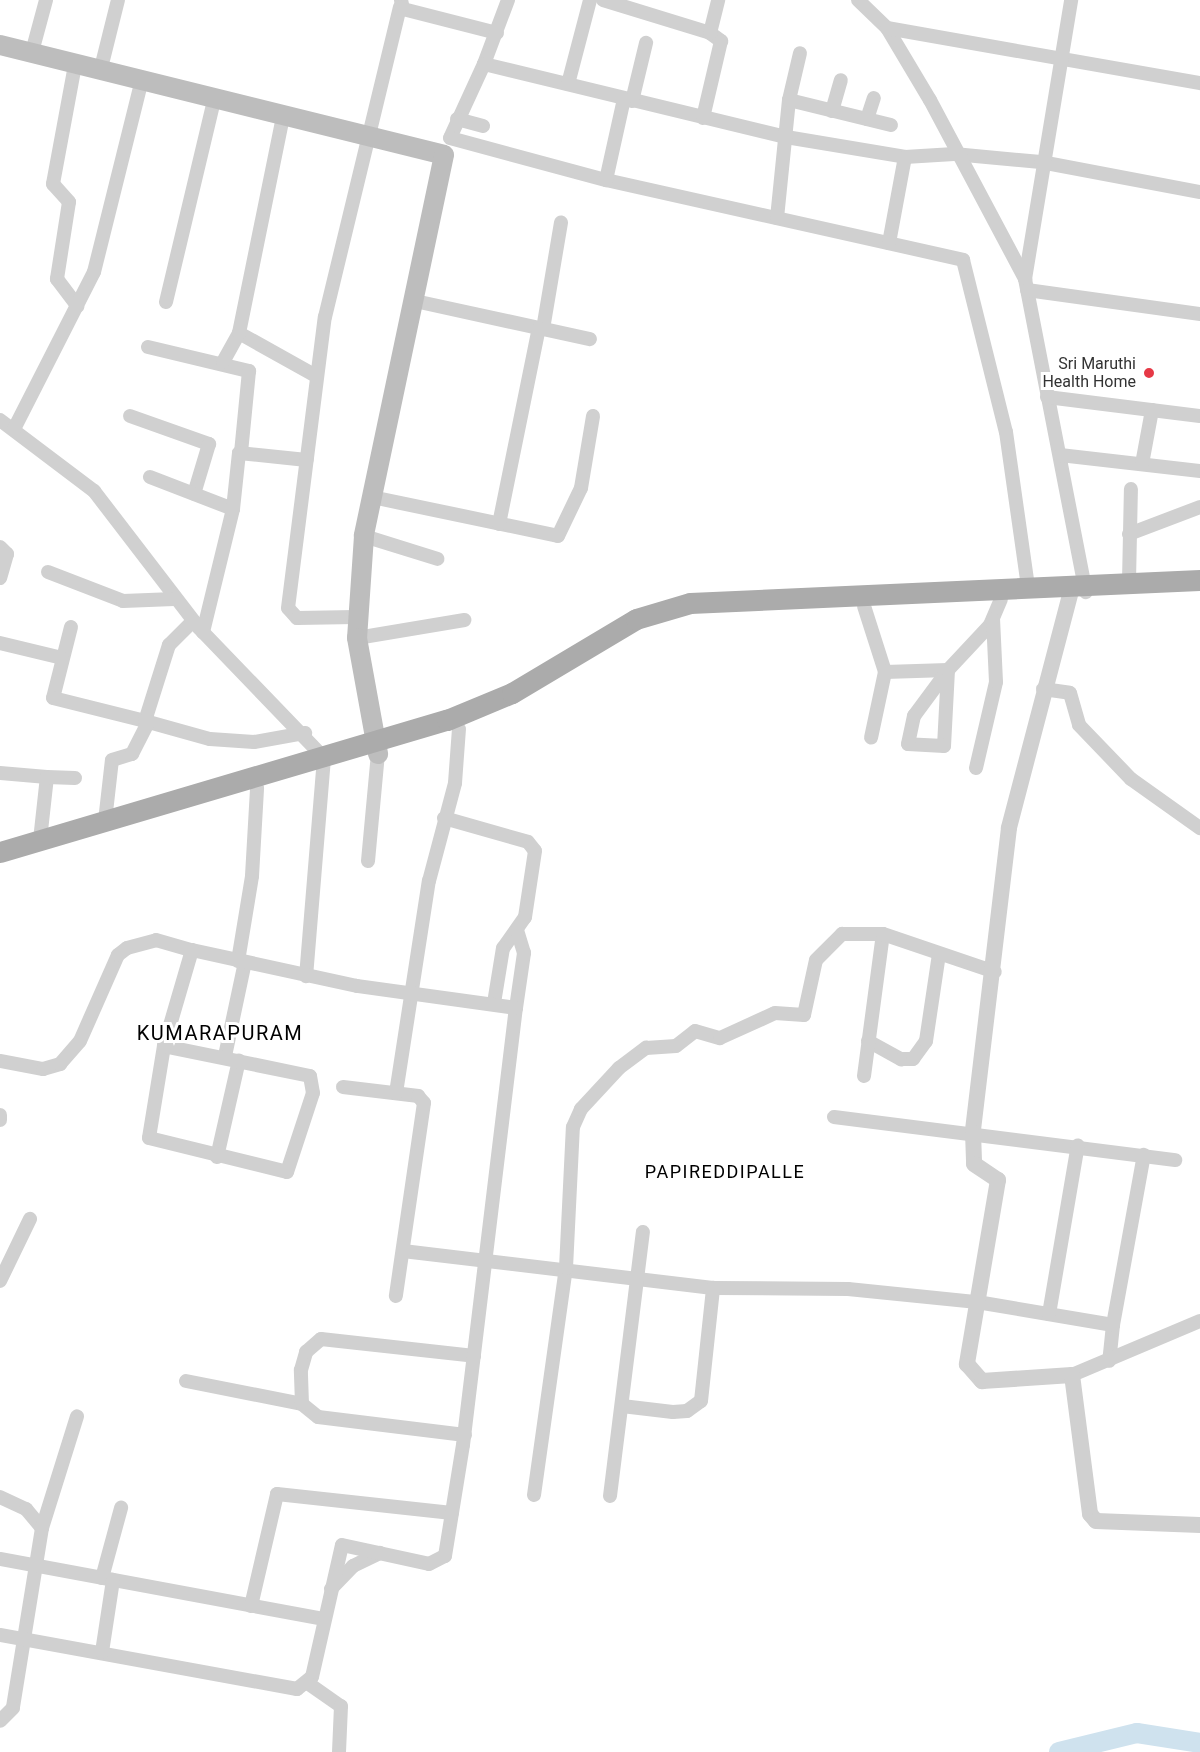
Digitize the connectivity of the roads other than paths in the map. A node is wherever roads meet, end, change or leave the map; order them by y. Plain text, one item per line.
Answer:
1 (46, 0) edge
2 (118, 0) edge
3 (508, 0) edge
4 (590, 0) edge
5 (603, 0) edge
6 (718, 0) edge
7 (858, 0) edge
8 (1071, 0) edge
9 (401, 3) edge
10 (887, 28) junction
11 (497, 33) junction
12 (710, 33) junction
13 (646, 43) dead end
14 (0, 45) edge
15 (32, 52) junction
16 (800, 53) dead end
17 (1060, 58) junction
18 (484, 64) junction
19 (75, 65) junction
20 (100, 72) junction
21 (841, 80) dead end
22 (141, 83) junction
23 (1200, 83) edge
24 (568, 84) junction
25 (874, 98) dead end
26 (214, 100) junction
27 (628, 100) junction
28 (789, 100) junction
29 (832, 111) junction
30 (283, 117) junction
31 (703, 117) junction
32 (457, 119) junction
33 (867, 119) junction
34 (891, 125) dead end
35 (483, 126) dead end
36 (367, 133) junction
37 (786, 137) junction
38 (447, 147) junction
39 (954, 154) junction
40 (905, 157) junction
41 (1041, 162) junction
42 (606, 180) junction
43 (1200, 192) edge
44 (777, 218) junction
45 (561, 223) dead end
46 (890, 243) junction
47 (1026, 284) junction
48 (415, 301) junction
49 (166, 302) dead end
50 (77, 306) junction
51 (1200, 314) edge
52 (541, 329) junction
53 (239, 333) junction
54 (590, 339) dead end
55 (148, 347) dead end
56 (223, 362) junction
57 (316, 376) junction
58 (1047, 397) junction
59 (1152, 410) junction
60 (130, 416) dead end
61 (592, 416) dead end
62 (1200, 416) edge
63 (0, 420) edge
64 (14, 429) junction
65 (241, 452) junction
66 (1060, 455) junction
67 (307, 460) junction
68 (1142, 464) junction
69 (1200, 471) edge
70 (150, 477) dead end
71 (1131, 489) dead end
72 (194, 494) junction
73 (372, 497) junction
74 (1200, 507) edge
75 (233, 508) junction
76 (500, 524) junction
77 (1130, 534) junction
78 (364, 536) junction
79 (0, 547) edge
80 (438, 559) dead end
81 (48, 572) dead end
82 (0, 578) edge
83 (1129, 580) junction
84 (1200, 580) edge
85 (1028, 587) junction
86 (1080, 591) junction
87 (1200, 595) edge
88 (174, 599) junction
89 (1001, 599) junction
90 (864, 606) junction
91 (356, 617) junction
92 (993, 619) junction
93 (465, 620) dead end
94 (193, 621) junction
95 (71, 627) dead end
96 (203, 633) junction
97 (357, 638) junction
98 (0, 644) edge
99 (62, 658) junction
100 (948, 670) junction
101 (885, 672) junction
102 (1043, 689) junction
103 (146, 723) junction
104 (459, 729) junction
105 (304, 733) junction
106 (871, 738) dead end
107 (377, 748) junction
108 (325, 763) junction
109 (976, 768) dead end
110 (0, 773) edge
111 (46, 777) junction
112 (75, 777) dead end
113 (257, 788) junction
114 (444, 818) junction
115 (105, 821) junction
116 (1200, 828) edge
117 (40, 840) junction
118 (0, 852) edge
119 (368, 861) dead end
120 (0, 862) edge
121 (517, 930) junction
122 (883, 934) junction
123 (192, 950) junction
124 (939, 954) junction
125 (241, 961) junction
126 (995, 972) junction
127 (306, 976) junction
128 (410, 994) junction
129 (494, 1003) junction
130 (516, 1008) junction
131 (868, 1041) junction
132 (165, 1047) junction
133 (225, 1056) junction
134 (239, 1060) junction
135 (0, 1061) edge
136 (864, 1076) dead end
137 (344, 1087) dead end
138 (396, 1093) junction
139 (0, 1115) edge
140 (834, 1117) dead end
141 (0, 1120) edge
142 (973, 1132) junction
143 (1078, 1144) junction
144 (1144, 1155) junction
145 (217, 1156) junction
146 (1175, 1160) dead end
147 (30, 1219) dead end
148 (643, 1232) dead end
149 (403, 1251) junction
150 (485, 1259) junction
151 (566, 1268) junction
152 (639, 1277) junction
153 (0, 1281) edge
154 (713, 1287) junction
155 (396, 1296) dead end
156 (977, 1302) junction
157 (1049, 1314) junction
158 (1200, 1322) edge
159 (1113, 1325) junction
160 (474, 1356) junction
161 (1109, 1361) junction
162 (1072, 1375) junction
163 (186, 1381) dead end
164 (302, 1404) junction
165 (622, 1406) junction
166 (77, 1416) dead end
167 (465, 1435) junction
168 (534, 1495) dead end
169 (610, 1496) dead end
170 (0, 1497) edge
171 (121, 1508) dead end
172 (452, 1513) junction
173 (1200, 1525) edge
174 (42, 1528) junction
175 (381, 1553) junction
176 (0, 1559) edge
177 (34, 1566) junction
178 (107, 1579) junction
179 (330, 1590) junction
180 (251, 1605) junction
181 (324, 1619) junction
182 (0, 1635) edge
183 (21, 1639) junction
184 (102, 1652) junction
185 (309, 1684) junction
186 (0, 1721) edge
187 (339, 1752) edge

1 - 15 street
2 - 20 street
3 - 11 street
4 - 24 street
5 - 12 street
6 - 12 street
7 - 10 street
8 - 17 street
9 - 11 street
9 - 36 street
10 - 17 street
10 - 39 street
11 - 18 street
12 - 31 street
13 - 27 street
14 - 15 main road
15 - 19 main road
16 - 28 street
17 - 23 street
17 - 41 street
18 - 24 street
18 - 32 street
19 - 20 main road
19 - 50 street
20 - 22 main road
21 - 29 street
22 - 26 main road
22 - 50 street
24 - 27 street
25 - 33 street
26 - 30 main road
26 - 49 street
27 - 31 street
27 - 42 street
28 - 29 street
28 - 37 street
29 - 33 street
30 - 36 main road
30 - 53 street
31 - 37 street
32 - 35 street
32 - 38 street
33 - 34 street
36 - 38 main road
36 - 57 street
37 - 40 street
37 - 44 street
38 - 42 street
38 - 48 main road
39 - 40 street
39 - 41 street
39 - 47 street
40 - 46 street
41 - 43 street
41 - 47 street
42 - 44 street
44 - 46 street
45 - 52 street
46 - 85 street
47 - 51 street
47 - 58 street
48 - 52 street
48 - 73 main road
50 - 64 street
52 - 54 street
52 - 76 street
53 - 56 street
53 - 57 street
55 - 56 street
56 - 65 street
57 - 67 street
58 - 59 street
58 - 66 street
59 - 62 street
59 - 68 street
60 - 72 street
61 - 76 street
63 - 64 street
64 - 88 street
65 - 67 street
65 - 75 street
66 - 68 street
66 - 86 street
67 - 91 street
68 - 69 street
70 - 72 street
71 - 77 street
72 - 75 street
73 - 76 street
73 - 78 main road
74 - 77 street
75 - 96 street
77 - 83 street
78 - 80 street
78 - 91 main road
79 - 82 street
81 - 88 street
83 - 84 main road
83 - 86 main road
85 - 86 main road
85 - 107 main road
86 - 87 main road
86 - 89 main road
86 - 102 street
88 - 94 street
89 - 90 main road
89 - 92 street
90 - 101 street
90 - 104 main road
91 - 97 main road
92 - 100 street
92 - 109 street
93 - 97 street
94 - 96 street
94 - 103 street
95 - 99 street
96 - 105 street
97 - 107 main road
98 - 99 street
99 - 103 street
100 - 100 street
100 - 101 street
101 - 106 street
102 - 116 street
102 - 126 street
103 - 105 street
103 - 115 street
104 - 107 main road
104 - 114 street
105 - 108 street
107 - 108 main road
107 - 119 street
108 - 113 main road
108 - 115 main road
108 - 127 street
110 - 111 street
111 - 112 street
111 - 117 street
113 - 120 main road
113 - 125 street
114 - 121 street
114 - 128 street
115 - 117 main road
117 - 118 main road
121 - 129 street
121 - 130 street
122 - 124 street
122 - 131 street
122 - 151 street
123 - 125 street
123 - 132 street
123 - 135 street
124 - 126 street
124 - 131 street
125 - 127 street
125 - 133 street
126 - 142 street
127 - 128 street
128 - 129 street
128 - 138 street
129 - 130 street
130 - 150 street
131 - 136 street
132 - 133 street
132 - 145 street
133 - 134 street
134 - 145 street
134 - 145 street
137 - 138 street
138 - 149 street
139 - 141 street
140 - 142 street
142 - 143 street
142 - 156 street
143 - 144 street
143 - 157 street
144 - 146 street
144 - 159 street
147 - 153 street
148 - 152 street
149 - 150 street
149 - 155 street
150 - 151 street
150 - 160 street
151 - 152 street
151 - 168 street
152 - 154 street
152 - 165 street
154 - 156 street
154 - 165 street
156 - 157 street
156 - 162 street
157 - 159 street
158 - 161 street
159 - 161 street
160 - 164 street
160 - 167 street
161 - 162 street
162 - 173 street
163 - 164 street
164 - 167 street
165 - 169 street
166 - 174 street
167 - 172 street
170 - 174 street
171 - 178 street
172 - 175 street
172 - 180 street
174 - 177 street
175 - 179 street
175 - 179 street
176 - 177 street
177 - 178 street
177 - 183 street
178 - 180 street
178 - 184 street
179 - 181 street
180 - 181 street
181 - 185 street
182 - 183 street
183 - 184 street
183 - 186 street
184 - 185 street
185 - 187 street

